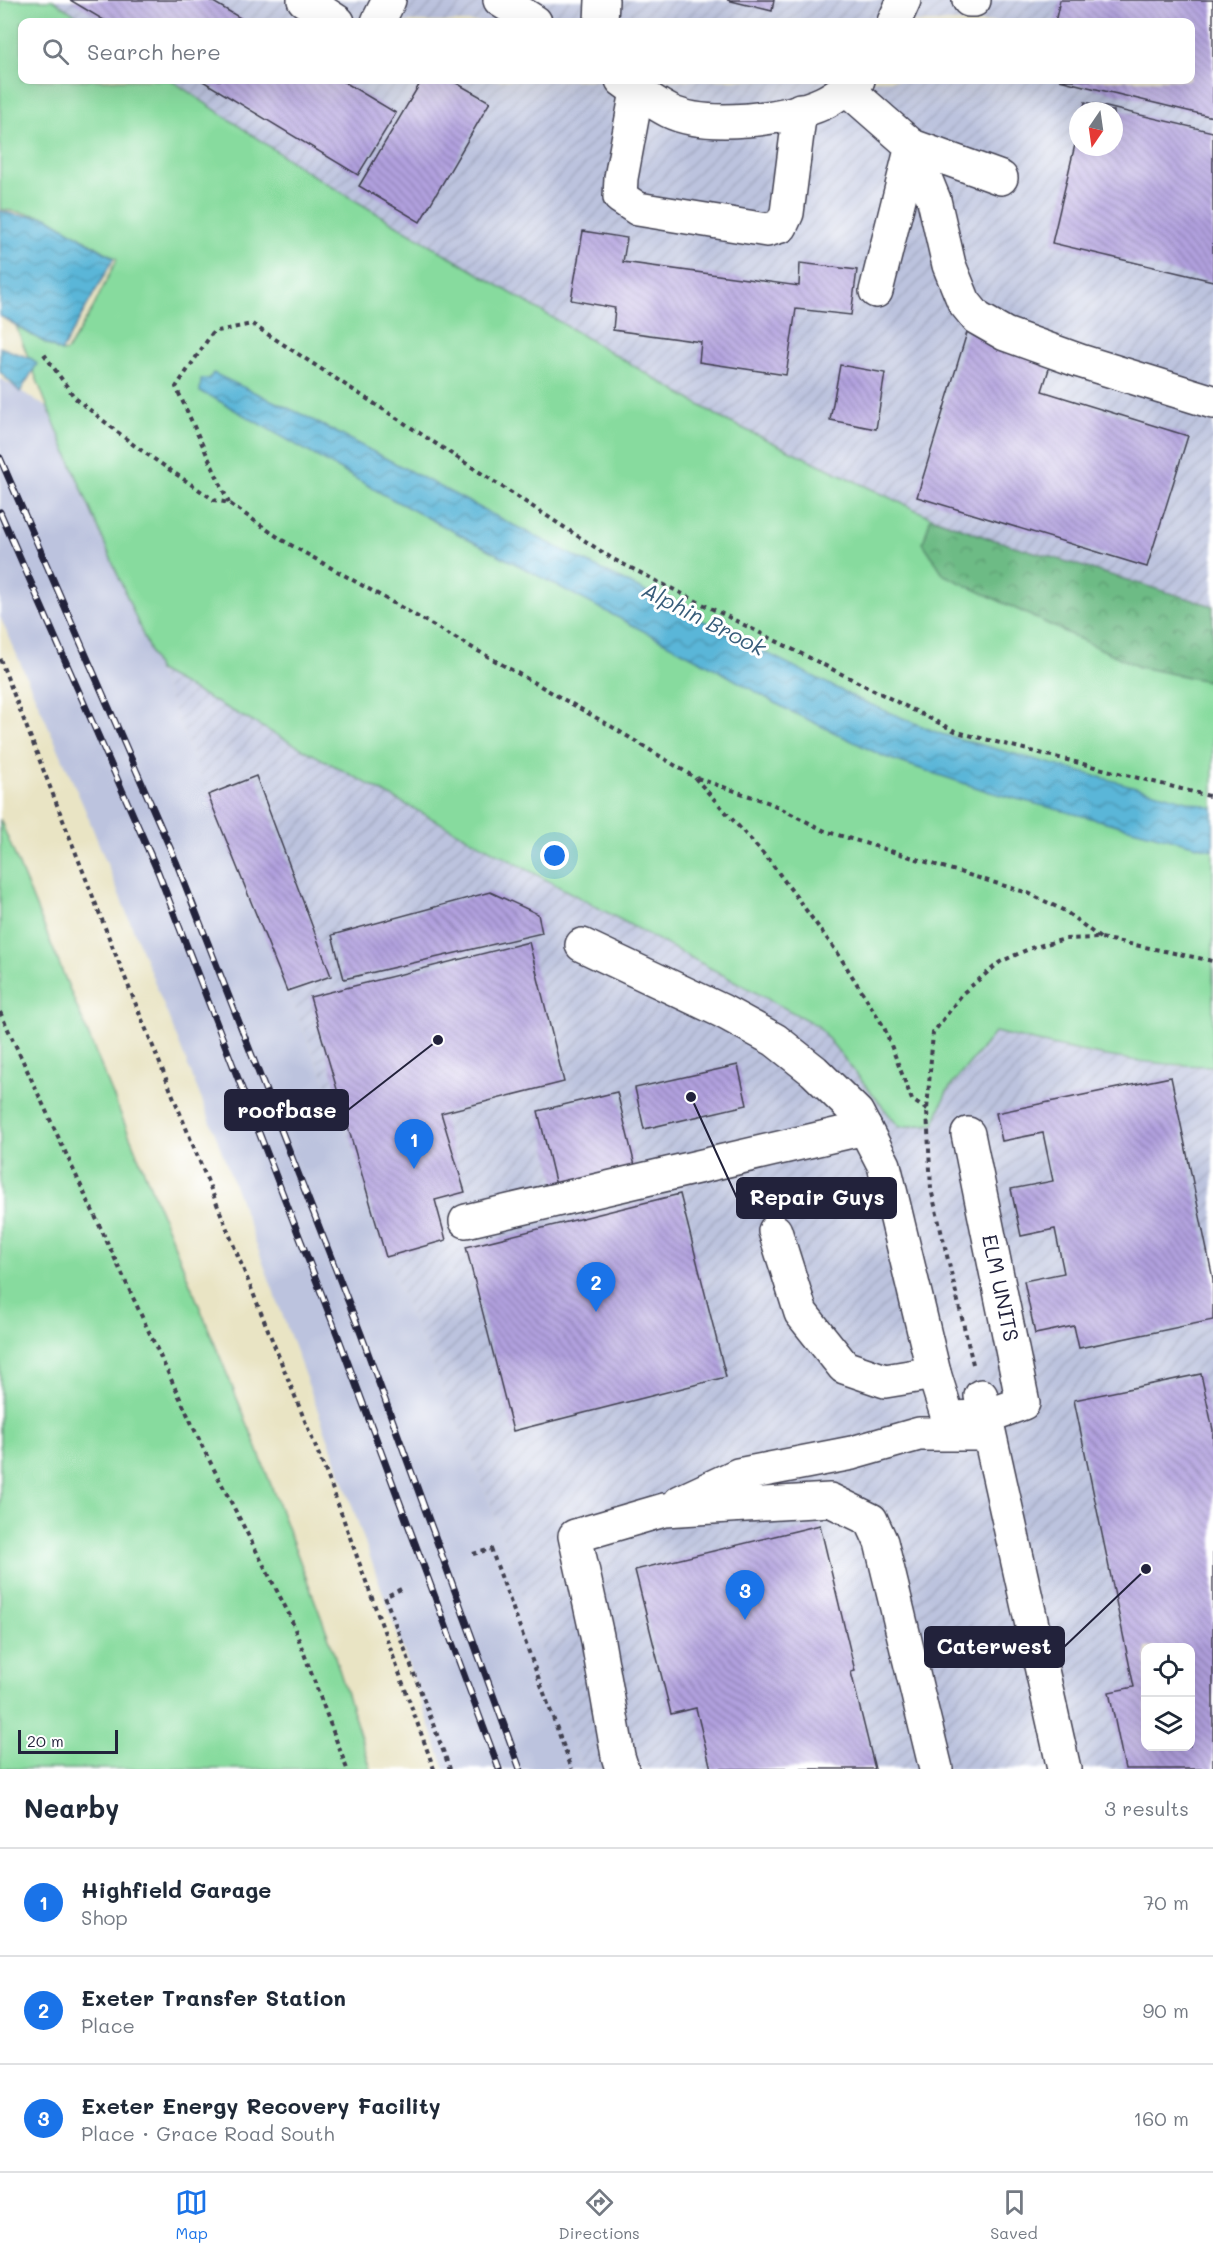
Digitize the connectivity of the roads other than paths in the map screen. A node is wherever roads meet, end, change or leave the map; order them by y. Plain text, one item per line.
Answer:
1 (304, 0) edge
2 (388, 0) edge
3 (500, 0) edge
4 (602, 0) edge
5 (904, 0) edge
6 (969, 0) edge
7 (974, 0) edge
8 (332, 18) edge
9 (380, 18) edge
10 (529, 18) edge
11 (601, 18) edge
12 (896, 18) edge
13 (852, 84) edge
14 (629, 85) edge
15 (800, 110) junction
16 (912, 146) junction
17 (1001, 178) dead end
18 (876, 291) dead end
19 (1213, 402) edge
20 (582, 945) dead end
21 (865, 1128) junction
22 (968, 1134) dead end
23 (466, 1221) dead end
24 (776, 1231) dead end
25 (934, 1373) junction
26 (985, 1416) junction
27 (664, 1510) junction
28 (622, 1769) edge
29 (936, 1769) edge
30 (1064, 1769) edge

1 - 8 street
2 - 9 street
3 - 10 street
4 - 11 street
5 - 12 street
6 - 7 street
13 - 15 street
13 - 16 street
14 - 15 street
14 - 15 street
16 - 17 street
16 - 18 street
16 - 19 street
20 - 21 street
21 - 23 street
21 - 25 street
22 - 26 street, ELM UNITS
24 - 25 street
25 - 26 street
26 - 27 street
26 - 30 street
27 - 28 street
27 - 29 street

